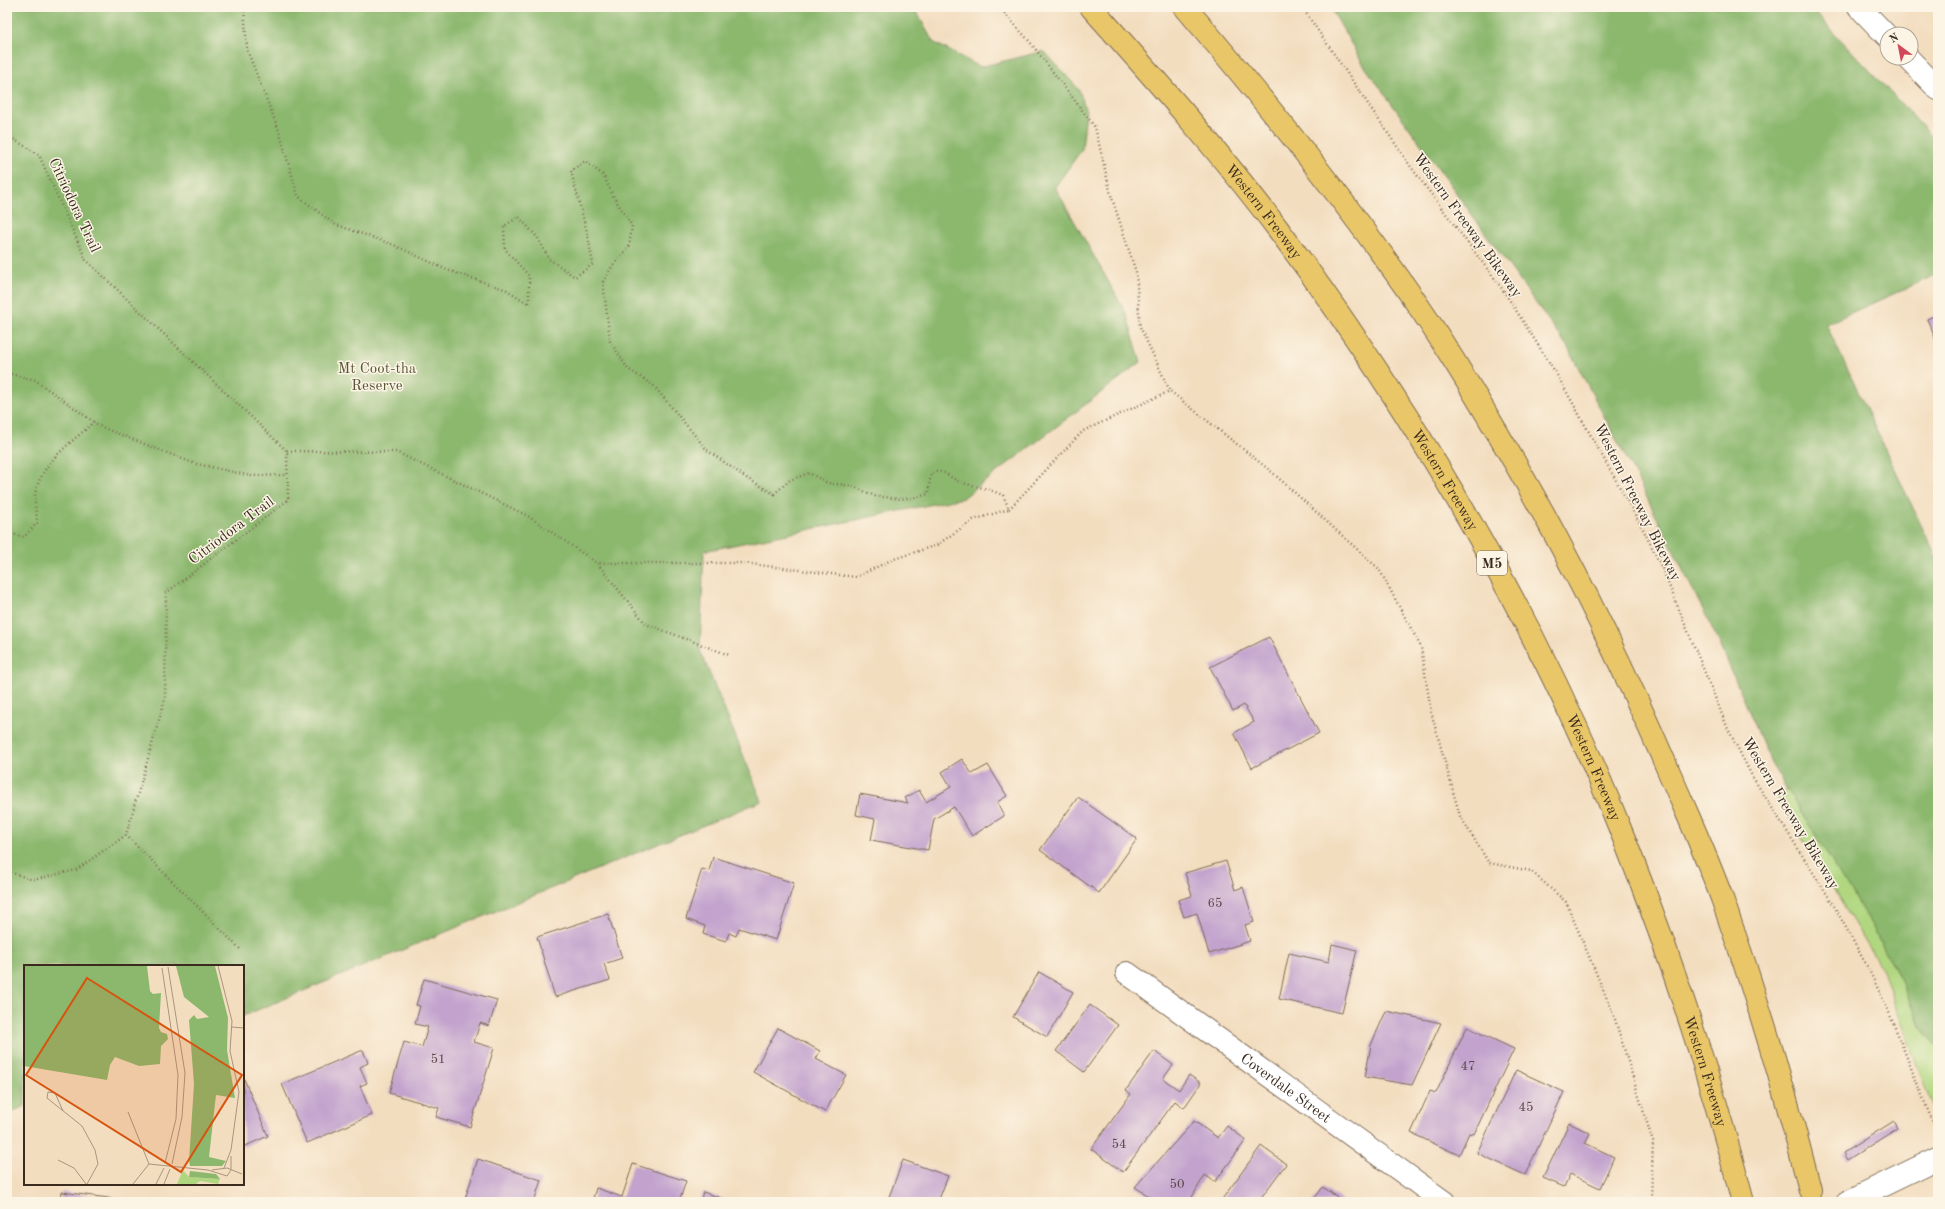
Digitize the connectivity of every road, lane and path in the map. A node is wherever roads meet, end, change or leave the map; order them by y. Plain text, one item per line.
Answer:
1 (244, 7) edge
2 (999, 7) edge
3 (1091, 7) edge
4 (1185, 7) edge
5 (1302, 7) edge
6 (1859, 7) edge
7 (1879, 28) edge
8 (1916, 66) edge
9 (1938, 89) edge
10 (7, 135) edge
11 (7, 373) edge
12 (1170, 391) junction
13 (94, 422) junction
14 (287, 451) junction
15 (288, 474) junction
16 (1009, 509) junction
17 (7, 533) edge
18 (596, 563) junction
19 (729, 655) dead end
20 (126, 835) junction
21 (7, 871) edge
22 (240, 949) dead end
23 (1127, 973) dead end
24 (1935, 1128) dead end
25 (1938, 1158) edge
26 (1810, 1190) dead end
27 (1444, 1202) edge
28 (1651, 1202) edge
29 (1743, 1202) edge
30 (1847, 1202) edge

1 - 16 path
2 - 12 path
3 - 29 highway, Western Freeway / M5
4 - 26 highway
5 - 24 path, Western Freeway Bikeway
6 - 7 street
8 - 9 street
10 - 14 path, Citriodora Trail
11 - 13 path
12 - 16 path
12 - 28 path
13 - 15 path
13 - 17 path
14 - 15 path, Citriodora Trail
14 - 18 path
15 - 20 path, Citriodora Trail
16 - 18 path
18 - 19 path
20 - 21 path
20 - 22 path
23 - 27 street, Coverdale Street
25 - 30 street

